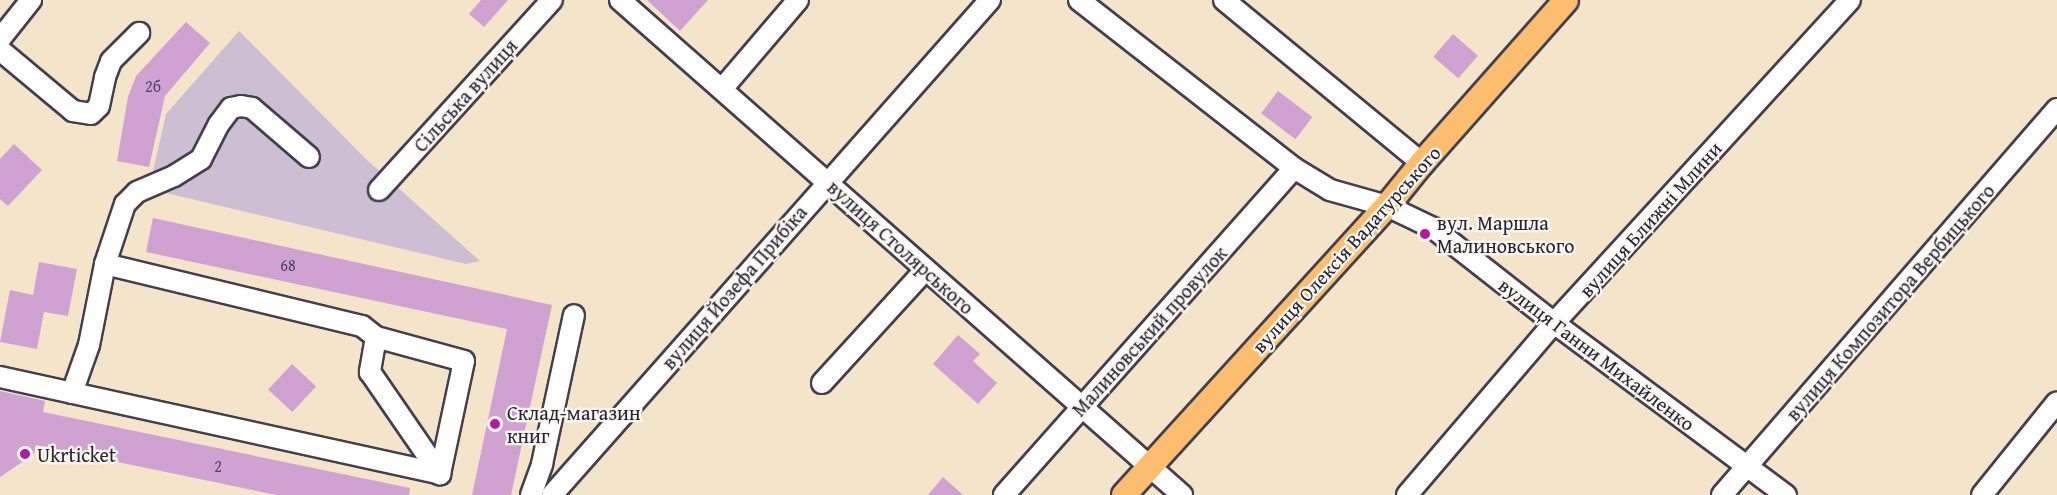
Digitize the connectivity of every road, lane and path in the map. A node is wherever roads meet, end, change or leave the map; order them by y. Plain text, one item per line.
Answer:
1 (31, 0) edge
2 (552, 0) edge
3 (620, 0) edge
4 (798, 0) edge
5 (990, 0) edge
6 (1079, 0) edge
7 (1224, 0) edge
8 (1566, 0) edge
9 (1850, 0) edge
10 (139, 33) dead end
11 (0, 39) edge
12 (0, 50) edge
13 (722, 89) junction
14 (2057, 109) edge
15 (309, 157) dead end
16 (1422, 163) junction
17 (1294, 168) junction
18 (828, 181) junction
19 (379, 190) dead end
20 (1387, 206) junction
21 (105, 264) junction
22 (926, 269) junction
23 (574, 315) dead end
24 (1554, 323) junction
25 (376, 337) junction
26 (0, 377) edge
27 (822, 383) dead end
28 (72, 393) junction
29 (2057, 402) edge
30 (1082, 408) junction
31 (1150, 466) junction
32 (1748, 466) junction
33 (440, 474) junction
34 (531, 495) edge
35 (552, 495) edge
36 (1004, 495) edge
37 (1124, 495) edge
38 (1182, 495) edge
39 (1407, 495) edge
40 (1722, 495) edge
41 (1786, 495) edge
42 (1982, 495) edge

1 - 11 street
2 - 19 street, Сільська вулиця
3 - 13 street, вулиця Столярського
4 - 13 street
5 - 18 street, вулиця Йозефа Прибіка
6 - 17 street, вулиця Ганни Михайленко
7 - 16 street
8 - 16 main road, вулиця Олексія Вадатурського
9 - 24 street, вулиця Ближні Млини
10 - 12 street
13 - 18 street, вулиця Столярського
14 - 32 street, вулиця Композитора Вербицького
15 - 21 street
16 - 20 main road, вулиця Олексія Вадатурського
17 - 20 street, вулиця Ганни Михайленко
17 - 30 street, Малиновський провулок
18 - 22 street, вулиця Столярського
18 - 35 street, вулиця Йозефа Прибіка
20 - 24 street, вулиця Ганни Михайленко
20 - 31 main road, вулиця Олексія Вадатурського
21 - 25 street
21 - 28 street
22 - 27 street
22 - 30 street, вулиця Столярського
23 - 34 street
24 - 32 street, вулиця Ганни Михайленко
24 - 39 street, вулиця Ближні Млини
25 - 33 street
25 - 33 street
26 - 28 street
28 - 33 street
29 - 42 street
30 - 31 street, вулиця Столярського
30 - 36 street, Малиновський провулок
31 - 37 main road, вулиця Олексія Вадатурського
31 - 38 street, вулиця Столярського
32 - 40 street, вулиця Композитора Вербицького
32 - 41 street, вулиця Ганни Михайленко

